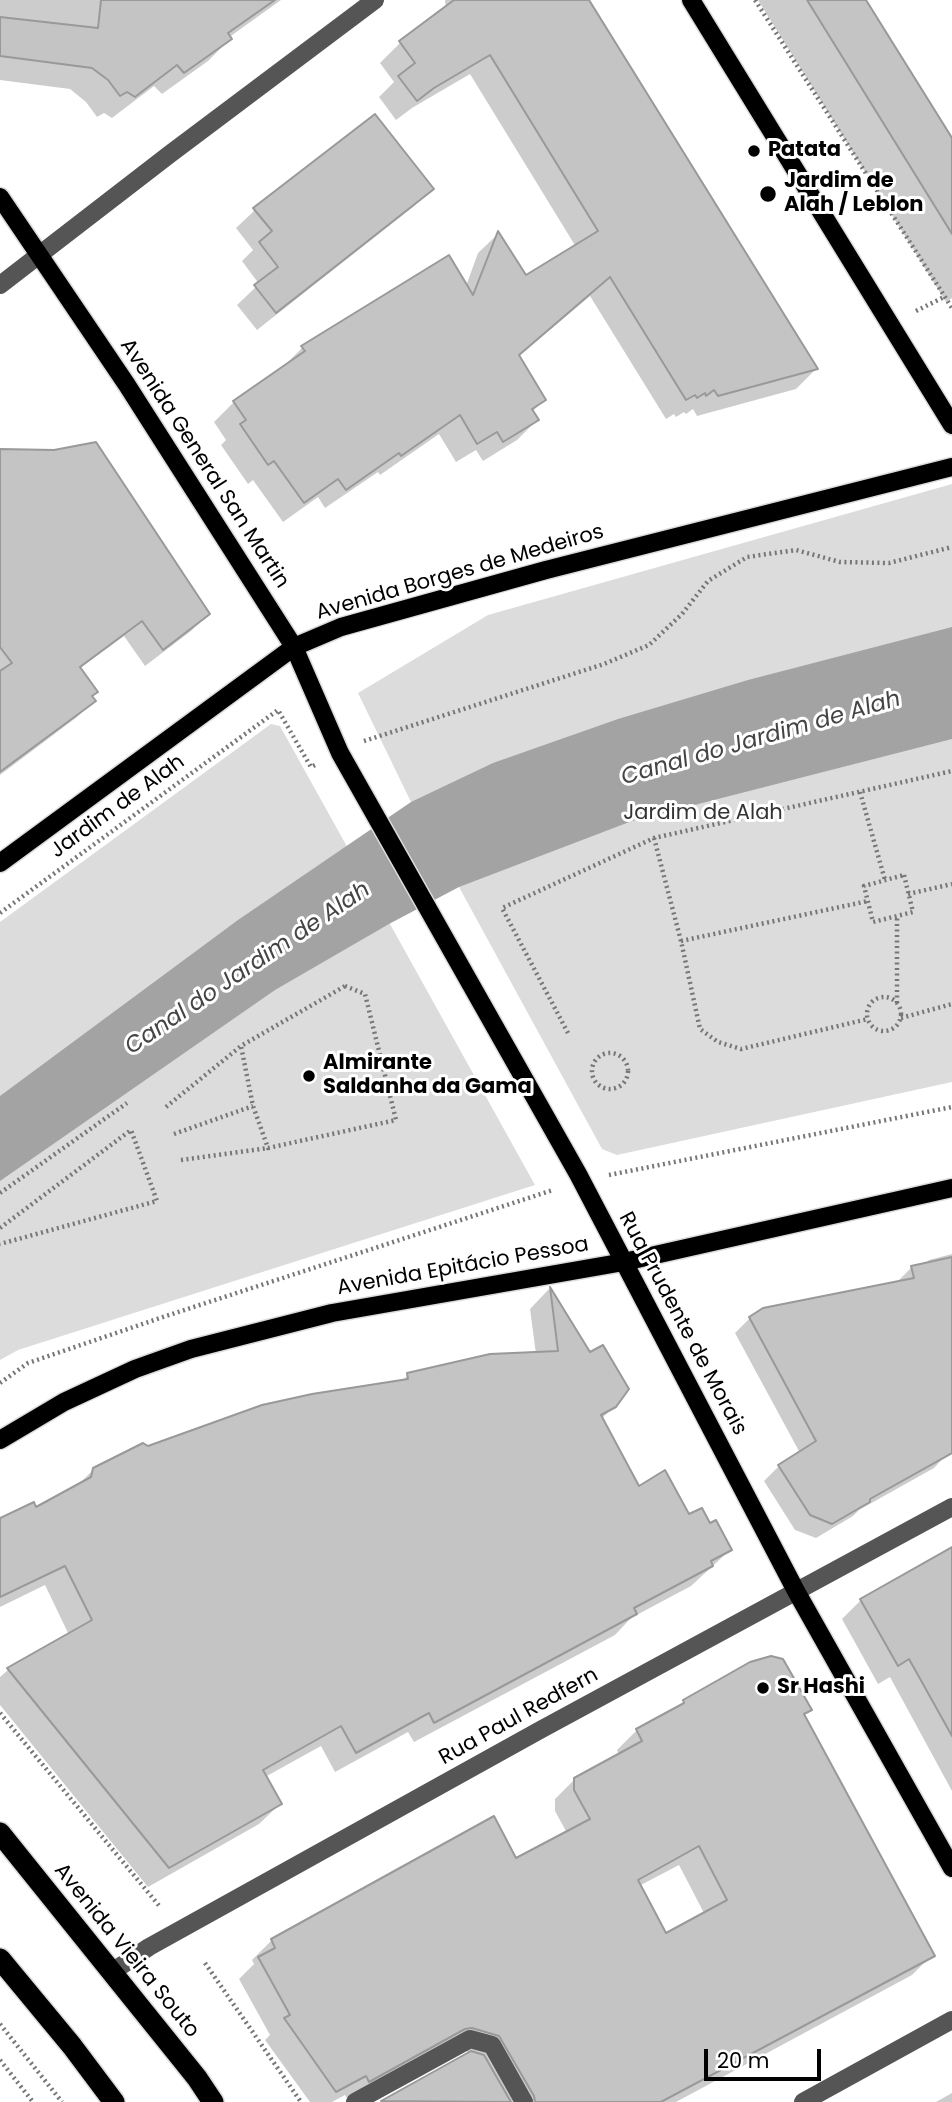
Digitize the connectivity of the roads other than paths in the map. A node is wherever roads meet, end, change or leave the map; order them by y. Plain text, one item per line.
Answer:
1 (375, 0) edge
2 (691, 0) edge
3 (0, 197) edge
4 (40, 254) junction
5 (0, 285) edge
6 (952, 425) edge
7 (952, 467) edge
8 (294, 647) junction
9 (369, 803) joint
10 (0, 863) edge
11 (952, 1188) edge
12 (624, 1262) junction
13 (0, 1440) edge
14 (952, 1507) edge
15 (796, 1591) junction
16 (0, 1833) edge
17 (952, 1868) edge
18 (0, 1959) edge
19 (112, 1972) junction
20 (952, 2020) edge
21 (114, 2102) edge
22 (212, 2102) edge
23 (355, 2102) edge
24 (524, 2102) edge
25 (803, 2102) edge

1 - 4 street
2 - 6 main road
3 - 4 main road, Avenida General San Martin
4 - 5 street
4 - 8 main road, Avenida General San Martin
7 - 8 main road, Avenida Borges de Medeiros
8 - 9 main road, Avenida General San Martin
8 - 10 main road, Avenida Borges de Medeiros
9 - 12 main road, Rua Prudente de Morais
11 - 12 main road, Avenida Epitácio Pessoa
12 - 13 main road, Avenida Epitácio Pessoa
12 - 15 main road, Rua Prudente de Morais
14 - 15 street, Rua Paul Redfern
15 - 17 main road, Rua Prudente de Morais
15 - 19 street, Rua Paul Redfern
16 - 19 highway, Avenida Vieira Souto
18 - 21 highway
19 - 22 highway, Avenida Vieira Souto
20 - 25 street
23 - 24 street

